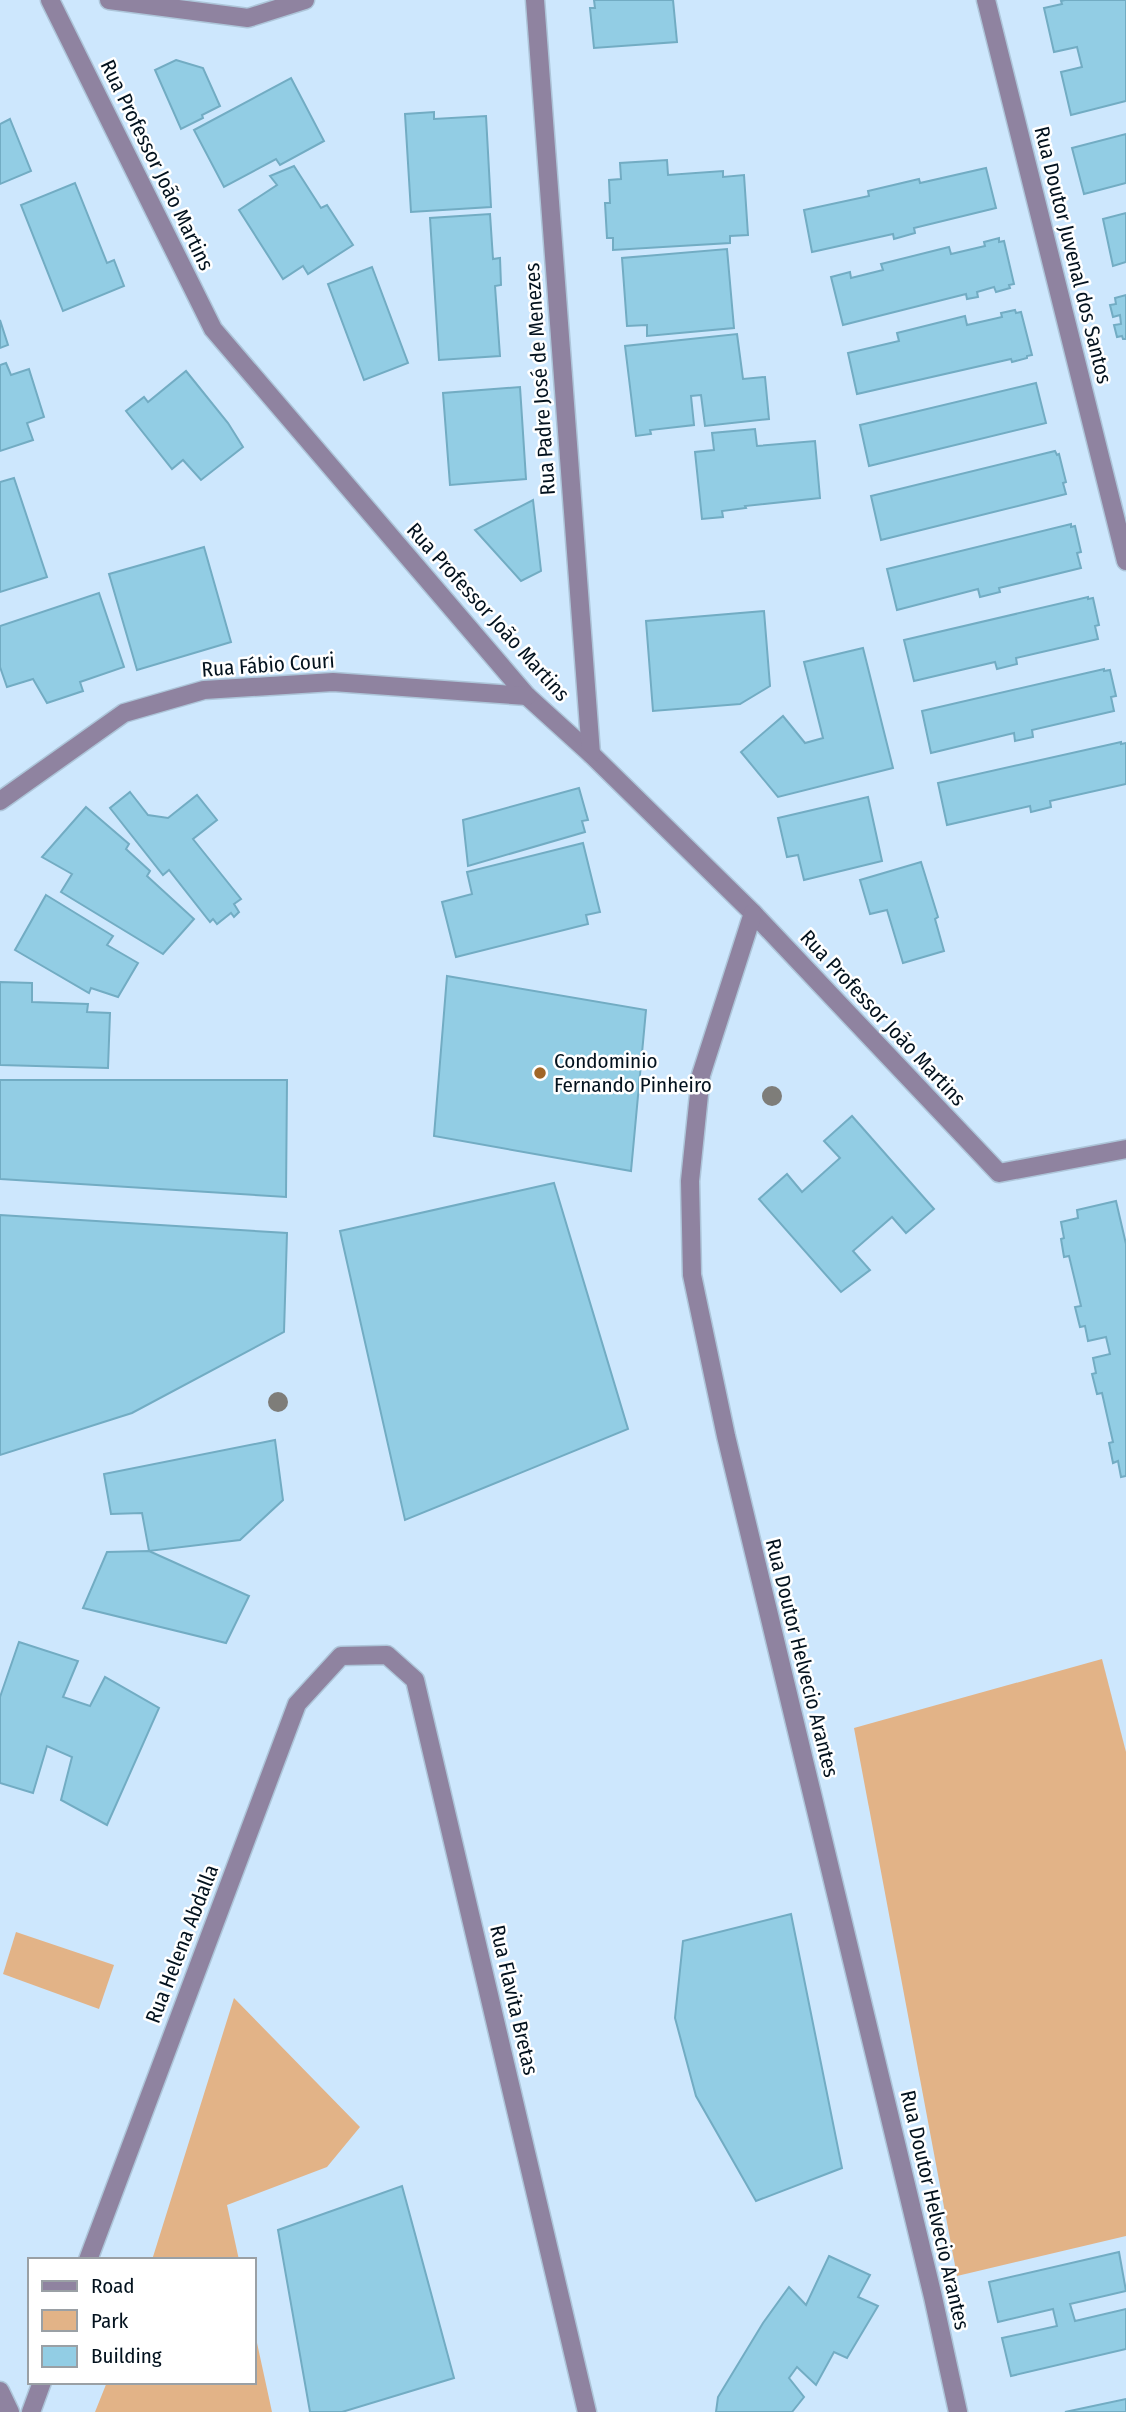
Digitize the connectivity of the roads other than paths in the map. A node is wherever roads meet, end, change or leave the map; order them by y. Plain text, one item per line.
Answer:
1 (50, 0) edge
2 (109, 0) edge
3 (305, 0) edge
4 (535, 0) edge
5 (986, 0) edge
6 (1126, 561) edge
7 (527, 696) junction
8 (591, 754) junction
9 (0, 801) edge
10 (753, 913) junction
11 (1126, 1149) edge
12 (341, 1656) joint
13 (89, 2258) edge
14 (41, 2384) edge
15 (0, 2391) edge
16 (9, 2412) edge
17 (31, 2412) edge
18 (587, 2412) edge
19 (958, 2412) edge

1 - 7 street, Rua Professor João Martins
2 - 3 street
4 - 8 street, Rua Padre José de Menezes
5 - 6 street, Rua Doutor Juvenal dos Santos
7 - 8 street, Rua Professor João Martins
7 - 9 street, Rua Fábio Couri
8 - 10 street, Rua Professor João Martins
10 - 11 street, Rua Professor João Martins
10 - 19 street, Rua Doutor Helvecio Arantes
12 - 13 street, Rua Helena Abdalla
12 - 18 street, Rua Flavita Bretas
14 - 17 street
15 - 16 street

